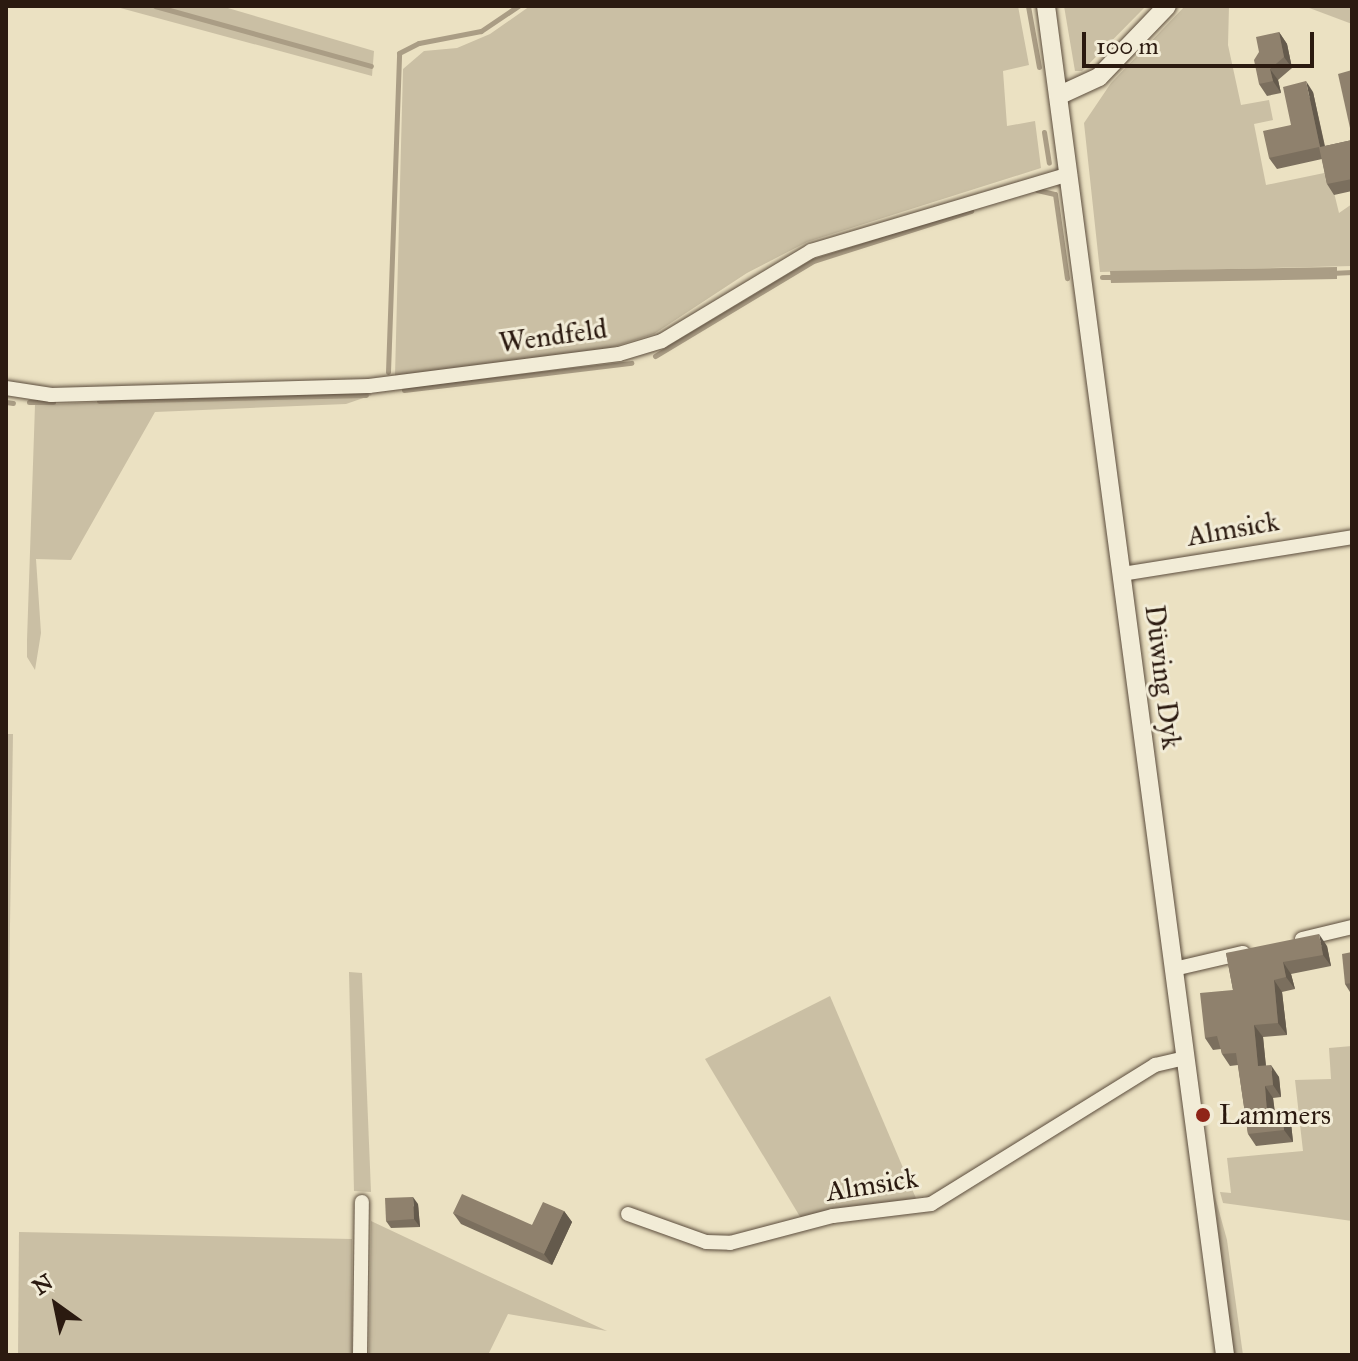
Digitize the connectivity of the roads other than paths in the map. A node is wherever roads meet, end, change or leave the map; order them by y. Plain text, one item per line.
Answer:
1 (1046, 6) edge
2 (1167, 6) edge
3 (1060, 95) junction
4 (1070, 174) junction
5 (6, 388) edge
6 (1352, 537) edge
7 (1122, 574) junction
8 (1352, 927) edge
9 (1292, 942) edge
10 (1262, 949) edge
11 (1174, 969) junction
12 (1186, 1058) junction
13 (362, 1202) dead end
14 (628, 1214) dead end
15 (360, 1355) edge
16 (1225, 1355) edge

1 - 3 street, Düwing Dyk
2 - 3 street
3 - 4 street, Düwing Dyk
4 - 5 street, Wendfeld
4 - 7 street, Düwing Dyk
6 - 7 street, Almsick
7 - 11 street, Düwing Dyk
8 - 9 street
10 - 11 street
11 - 12 street, Düwing Dyk
12 - 14 street, Almsick
12 - 16 street, Düwing Dyk
13 - 15 street

